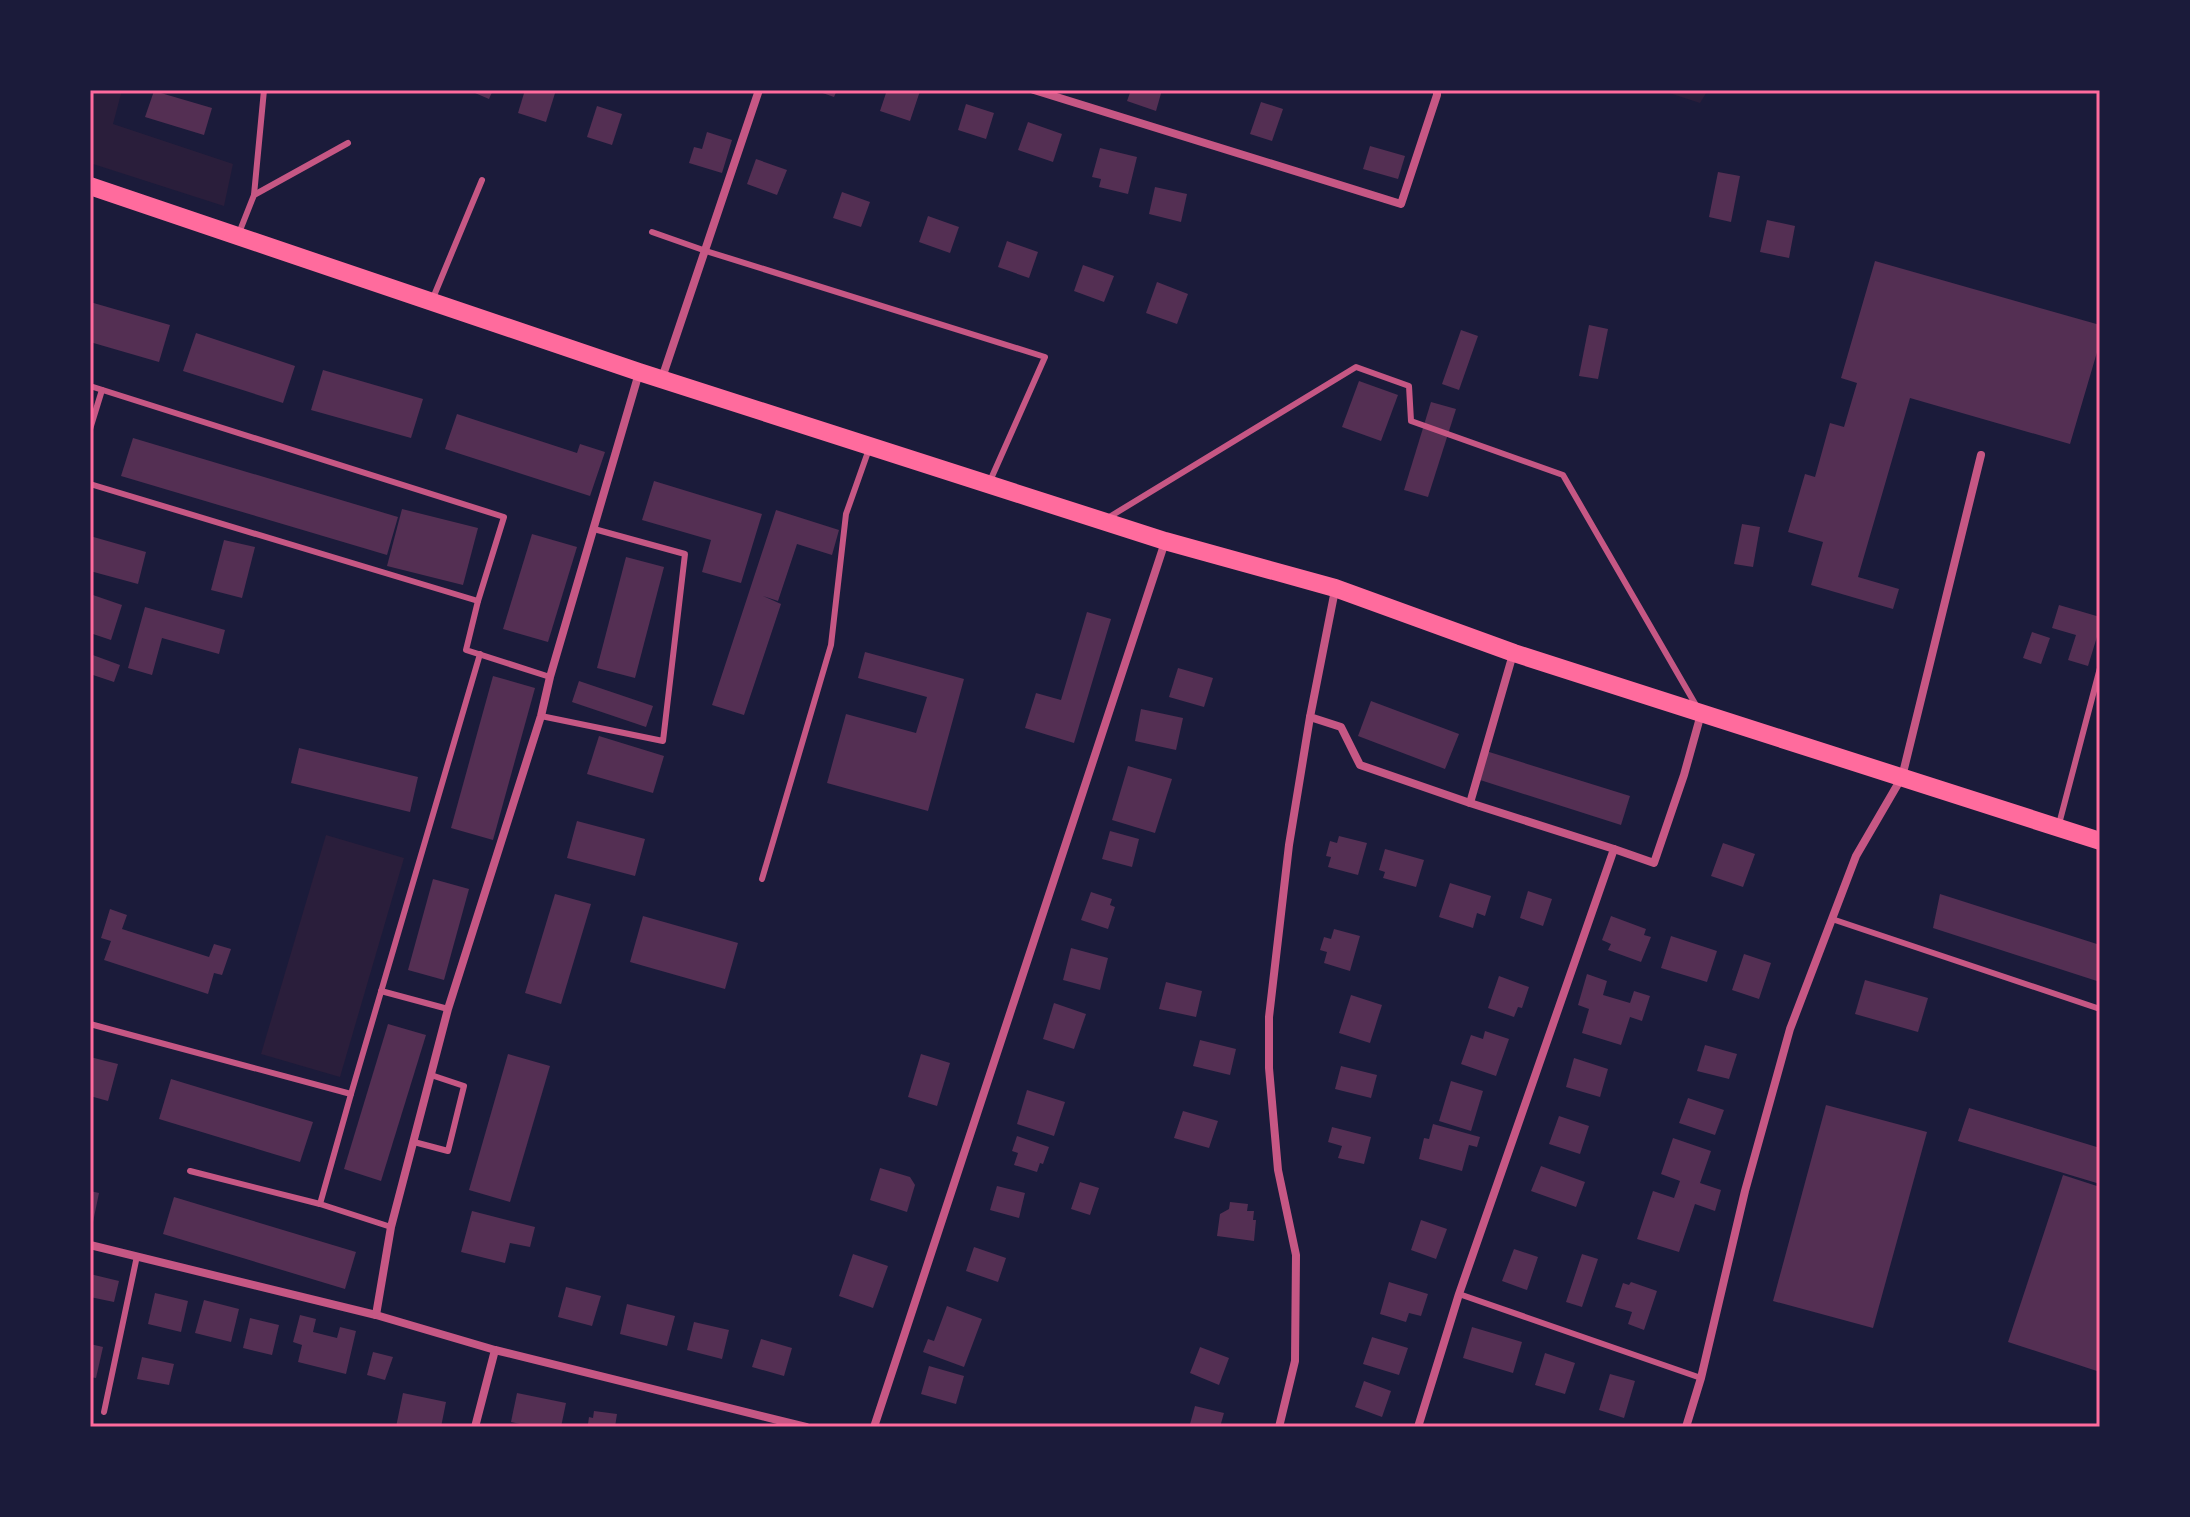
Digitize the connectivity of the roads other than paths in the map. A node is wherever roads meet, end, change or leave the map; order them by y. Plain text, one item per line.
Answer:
1 (264, 90) edge
2 (759, 90) edge
3 (1034, 90) edge
4 (1437, 90) edge
5 (348, 143) dead end
6 (482, 180) dead end
7 (90, 186) edge
8 (254, 195) junction
9 (652, 232) dead end
10 (238, 236) junction
11 (706, 251) junction
12 (432, 302) junction
13 (639, 372) junction
14 (662, 379) junction
15 (90, 386) edge
16 (102, 390) junction
17 (90, 429) edge
18 (870, 446) junction
19 (1981, 455) dead end
20 (90, 484) edge
21 (988, 484) junction
22 (1103, 521) junction
23 (594, 529) junction
24 (1165, 541) junction
25 (1335, 588) junction
26 (478, 601) junction
27 (1514, 653) junction
28 (480, 654) junction
29 (2100, 668) edge
30 (550, 677) junction
31 (1701, 713) junction
32 (541, 716) junction
33 (1310, 717) junction
34 (1902, 777) junction
35 (1470, 803) junction
36 (2058, 827) junction
37 (2100, 841) edge
38 (1614, 849) junction
39 (762, 879) dead end
40 (1832, 919) junction
41 (381, 991) junction
42 (448, 1009) junction
43 (2100, 1009) edge
44 (90, 1024) edge
45 (431, 1075) junction
46 (351, 1094) junction
47 (414, 1142) junction
48 (190, 1171) dead end
49 (320, 1204) junction
50 (391, 1227) junction
51 (90, 1245) edge
52 (137, 1256) junction
53 (1459, 1294) junction
54 (376, 1315) junction
55 (495, 1350) junction
56 (1701, 1378) junction
57 (104, 1412) dead end
58 (475, 1427) edge
59 (806, 1427) edge
60 (874, 1427) edge
61 (1279, 1427) edge
62 (1418, 1427) edge
63 (1686, 1427) edge

1 - 8 lane
2 - 11 street
3 - 4 street
5 - 8 lane
6 - 12 lane
7 - 10 main road
8 - 10 lane
9 - 11 lane
10 - 12 main road
11 - 14 street
11 - 21 lane
12 - 13 main road
13 - 14 main road
13 - 23 street
14 - 18 main road
15 - 16 lane
16 - 17 lane
16 - 26 lane
18 - 21 main road
18 - 39 lane
19 - 34 street
20 - 26 lane
21 - 22 main road
22 - 24 main road
22 - 31 lane
23 - 30 street
23 - 32 lane
24 - 25 main road
24 - 60 street
25 - 27 main road
25 - 33 street
26 - 28 lane
27 - 31 main road
27 - 35 street
28 - 30 lane
28 - 41 lane
29 - 36 lane
30 - 32 street
31 - 34 main road
31 - 38 street
32 - 42 street
33 - 35 street
33 - 61 street
34 - 36 main road
34 - 40 street
35 - 38 street
36 - 37 main road
38 - 53 street
40 - 43 lane
40 - 56 street
41 - 42 lane
41 - 46 lane
42 - 45 street
44 - 46 lane
45 - 47 street
45 - 47 lane
46 - 49 lane
47 - 50 street
48 - 49 lane
49 - 50 lane
50 - 54 street
51 - 52 street
52 - 54 street
52 - 57 lane
53 - 56 lane
53 - 62 street
54 - 55 street
55 - 58 street
55 - 59 street
56 - 63 street

